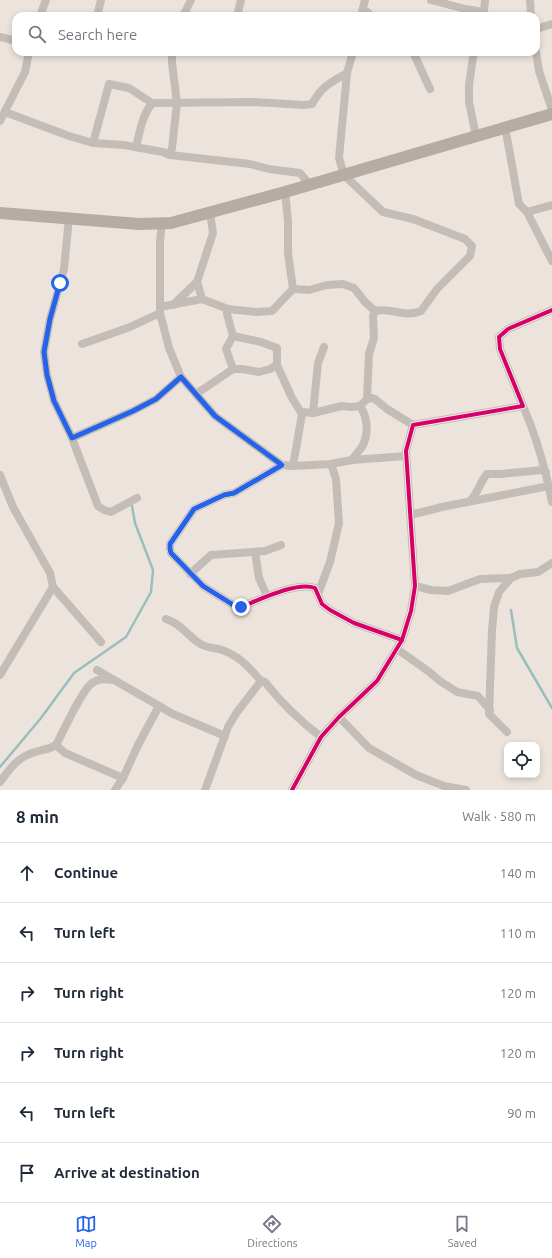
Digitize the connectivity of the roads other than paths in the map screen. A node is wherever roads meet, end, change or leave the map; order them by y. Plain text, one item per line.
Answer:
1 (46, 0) edge
2 (101, 0) edge
3 (191, 0) edge
4 (242, 0) edge
5 (365, 0) edge
6 (431, 0) edge
7 (485, 0) edge
8 (530, 0) edge
9 (42, 12) edge
10 (98, 12) edge
11 (185, 12) edge
12 (238, 12) edge
13 (362, 12) edge
14 (476, 12) edge
15 (484, 12) edge
16 (531, 12) edge
17 (552, 24) edge
18 (540, 28) edge
19 (0, 37) edge
20 (12, 40) edge
21 (28, 56) edge
22 (172, 56) edge
23 (352, 56) edge
24 (415, 56) edge
25 (473, 56) edge
26 (537, 56) edge
27 (347, 73) junction
28 (430, 89) dead end
29 (152, 102) junction
30 (177, 103) junction
31 (552, 110) edge
32 (6, 112) junction
33 (552, 114) edge
34 (0, 121) edge
35 (505, 127) junction
36 (476, 136) junction
37 (93, 143) junction
38 (136, 147) junction
39 (170, 155) junction
40 (344, 175) junction
41 (310, 185) junction
42 (285, 192) junction
43 (552, 205) edge
44 (527, 212) junction
45 (0, 213) edge
46 (210, 213) junction
47 (68, 218) junction
48 (162, 223) junction
49 (552, 261) edge
50 (197, 282) junction
51 (293, 289) junction
52 (202, 299) junction
53 (172, 305) junction
54 (228, 309) junction
55 (160, 310) junction
56 (552, 310) edge
57 (375, 311) junction
58 (234, 336) junction
59 (82, 344) dead end
60 (324, 347) dead end
61 (278, 365) junction
62 (233, 369) junction
63 (181, 377) junction
64 (196, 394) junction
65 (367, 398) junction
66 (360, 406) junction
67 (523, 406) junction
68 (301, 412) junction
69 (313, 413) junction
70 (413, 425) junction
71 (72, 438) junction
72 (406, 456) junction
73 (352, 460) junction
74 (331, 464) junction
75 (282, 465) junction
76 (293, 466) junction
77 (546, 472) junction
78 (0, 476) edge
79 (549, 486) junction
80 (137, 498) dead end
81 (469, 502) junction
82 (552, 502) edge
83 (410, 515) junction
84 (281, 546) dead end
85 (255, 552) junction
86 (552, 563) edge
87 (190, 574) junction
88 (511, 578) junction
89 (415, 586) junction
90 (53, 587) junction
91 (318, 594) junction
92 (267, 596) junction
93 (166, 619) dead end
94 (402, 640) junction
95 (101, 642) dead end
96 (397, 649) junction
97 (97, 670) dead end
98 (0, 675) edge
99 (113, 680) junction
100 (262, 680) junction
101 (159, 706) junction
102 (490, 710) junction
103 (339, 717) junction
104 (507, 732) dead end
105 (225, 736) junction
106 (321, 737) junction
107 (56, 745) junction
108 (123, 778) junction
109 (0, 782) edge
110 (436, 786) edge
111 (294, 789) edge
112 (115, 790) edge
113 (205, 790) edge
114 (466, 790) edge

1 - 9 street
2 - 10 street
3 - 11 street
4 - 12 street
5 - 13 street
6 - 14 street
7 - 15 street
8 - 16 street
17 - 18 street
19 - 20 street
21 - 32 street
22 - 30 street
23 - 27 street
24 - 28 street
25 - 36 street
26 - 31 street
27 - 30 street
27 - 40 street
29 - 30 street
29 - 37 street
29 - 38 street
30 - 39 street
32 - 34 street
32 - 37 street
33 - 35 main road
35 - 36 main road
35 - 44 street
36 - 40 main road
37 - 38 street
38 - 39 street
39 - 41 street
40 - 41 main road
40 - 57 street
41 - 42 main road
42 - 46 main road
42 - 51 street
43 - 44 street
44 - 49 street
45 - 47 main road
46 - 48 main road
46 - 50 street
47 - 48 main road
47 - 71 street
48 - 55 street
50 - 52 street
50 - 53 street
51 - 54 street
51 - 57 street
52 - 53 street
52 - 54 street
53 - 55 street
54 - 58 street
55 - 59 street
55 - 63 street
56 - 67 street
57 - 65 street
58 - 61 street
58 - 62 street
60 - 69 street
61 - 62 street
61 - 68 street
62 - 64 street
63 - 64 street
63 - 71 street
64 - 75 street
65 - 66 street
65 - 70 street
66 - 69 street
66 - 73 street
67 - 70 street
67 - 77 street
68 - 69 street
68 - 76 street
70 - 72 street
71 - 80 street
72 - 73 street
72 - 83 street
73 - 74 street
74 - 76 street
74 - 91 street
75 - 76 street
75 - 87 street
77 - 79 street
77 - 81 street
78 - 90 street
79 - 81 street
79 - 82 street
81 - 83 street
83 - 89 street
84 - 85 street
85 - 87 street
85 - 92 street
86 - 88 street
87 - 92 street
88 - 89 street
88 - 102 street
89 - 94 street
90 - 95 street
90 - 98 street
91 - 92 street
91 - 94 street
93 - 100 street
94 - 96 street
96 - 102 street
96 - 103 street
97 - 99 street
99 - 101 street
99 - 107 street
100 - 105 street
100 - 106 street
101 - 105 street
101 - 108 street
102 - 104 street
103 - 106 street
103 - 110 street
105 - 113 street
106 - 111 street
107 - 108 street
107 - 109 street
108 - 112 street
110 - 114 street

